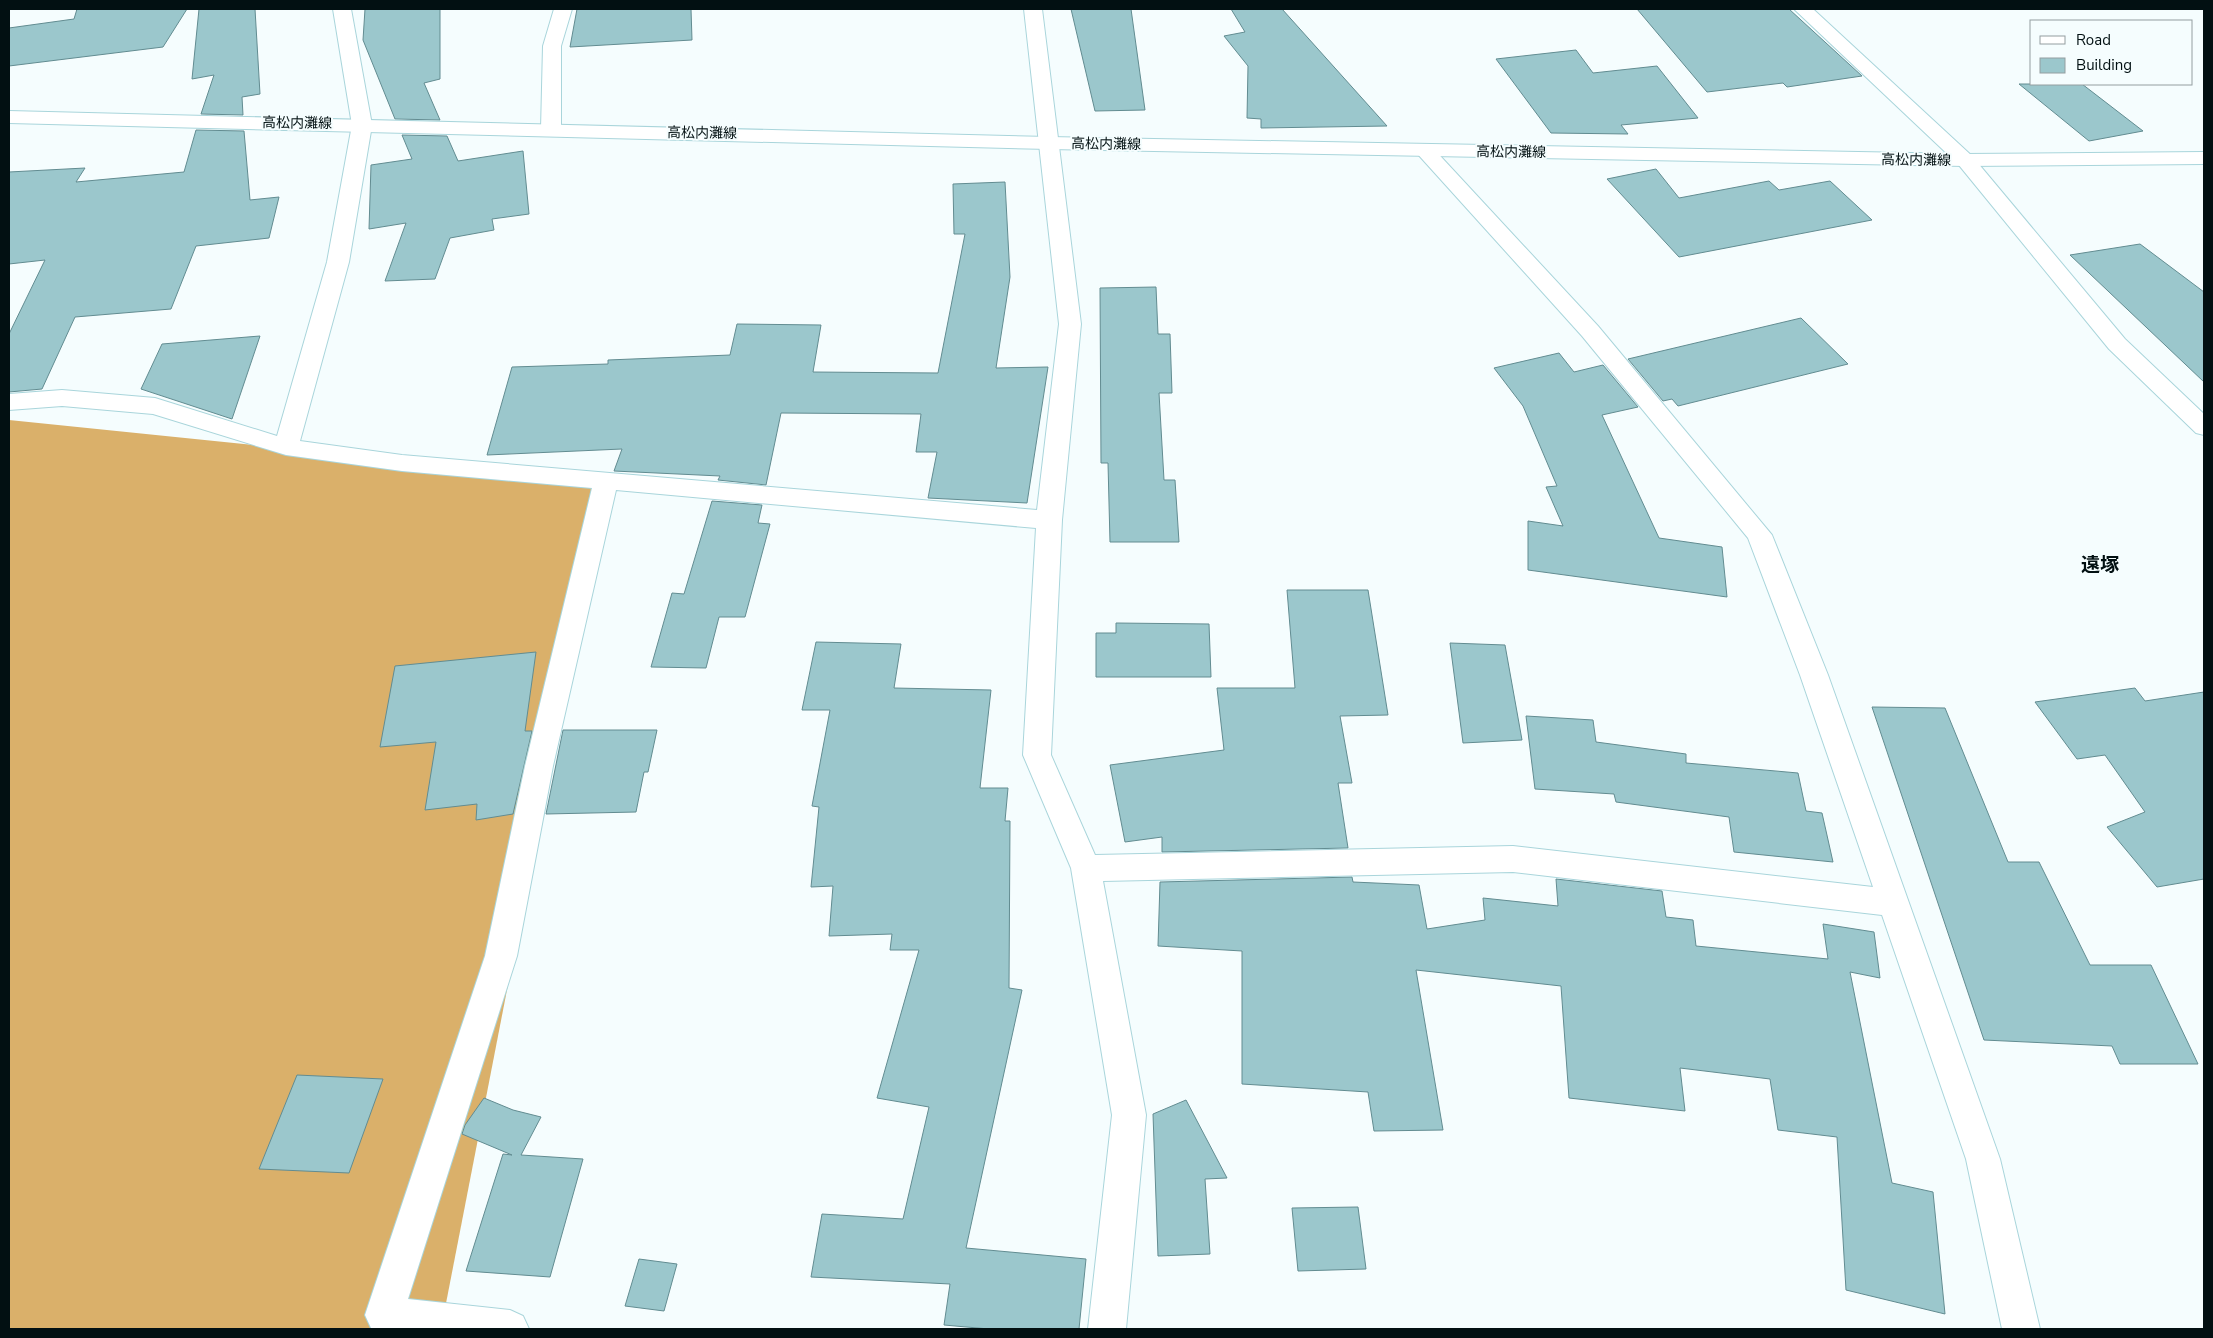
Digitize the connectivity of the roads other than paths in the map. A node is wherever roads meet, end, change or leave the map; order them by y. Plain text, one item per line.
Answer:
1 (342, 9) edge
2 (563, 9) edge
3 (1033, 9) edge
4 (1803, 9) edge
5 (9, 117) edge
6 (362, 125) junction
7 (551, 129) junction
8 (1049, 143) junction
9 (1424, 150) junction
10 (2204, 158) edge
11 (1965, 160) junction
12 (2204, 396) edge
13 (9, 402) edge
14 (2178, 402) junction
15 (2204, 427) edge
16 (286, 447) junction
17 (606, 481) junction
18 (1049, 520) junction
19 (1086, 868) junction
20 (1895, 903) junction
21 (485, 1328) edge
22 (1107, 1329) edge
23 (2022, 1329) edge

1 - 6 street
2 - 7 street
3 - 8 street
4 - 11 street
5 - 6 street, 高松内灘線
6 - 7 street, 高松内灘線
6 - 16 street
7 - 8 street, 高松内灘線
8 - 9 street, 高松内灘線
8 - 18 street
9 - 11 street, 高松内灘線
9 - 20 street
10 - 11 street, 高松内灘線
11 - 14 street
12 - 14 street
13 - 16 street
14 - 15 street
16 - 17 street
17 - 18 street
17 - 21 street
18 - 19 street
19 - 20 street
19 - 22 street
20 - 23 street

